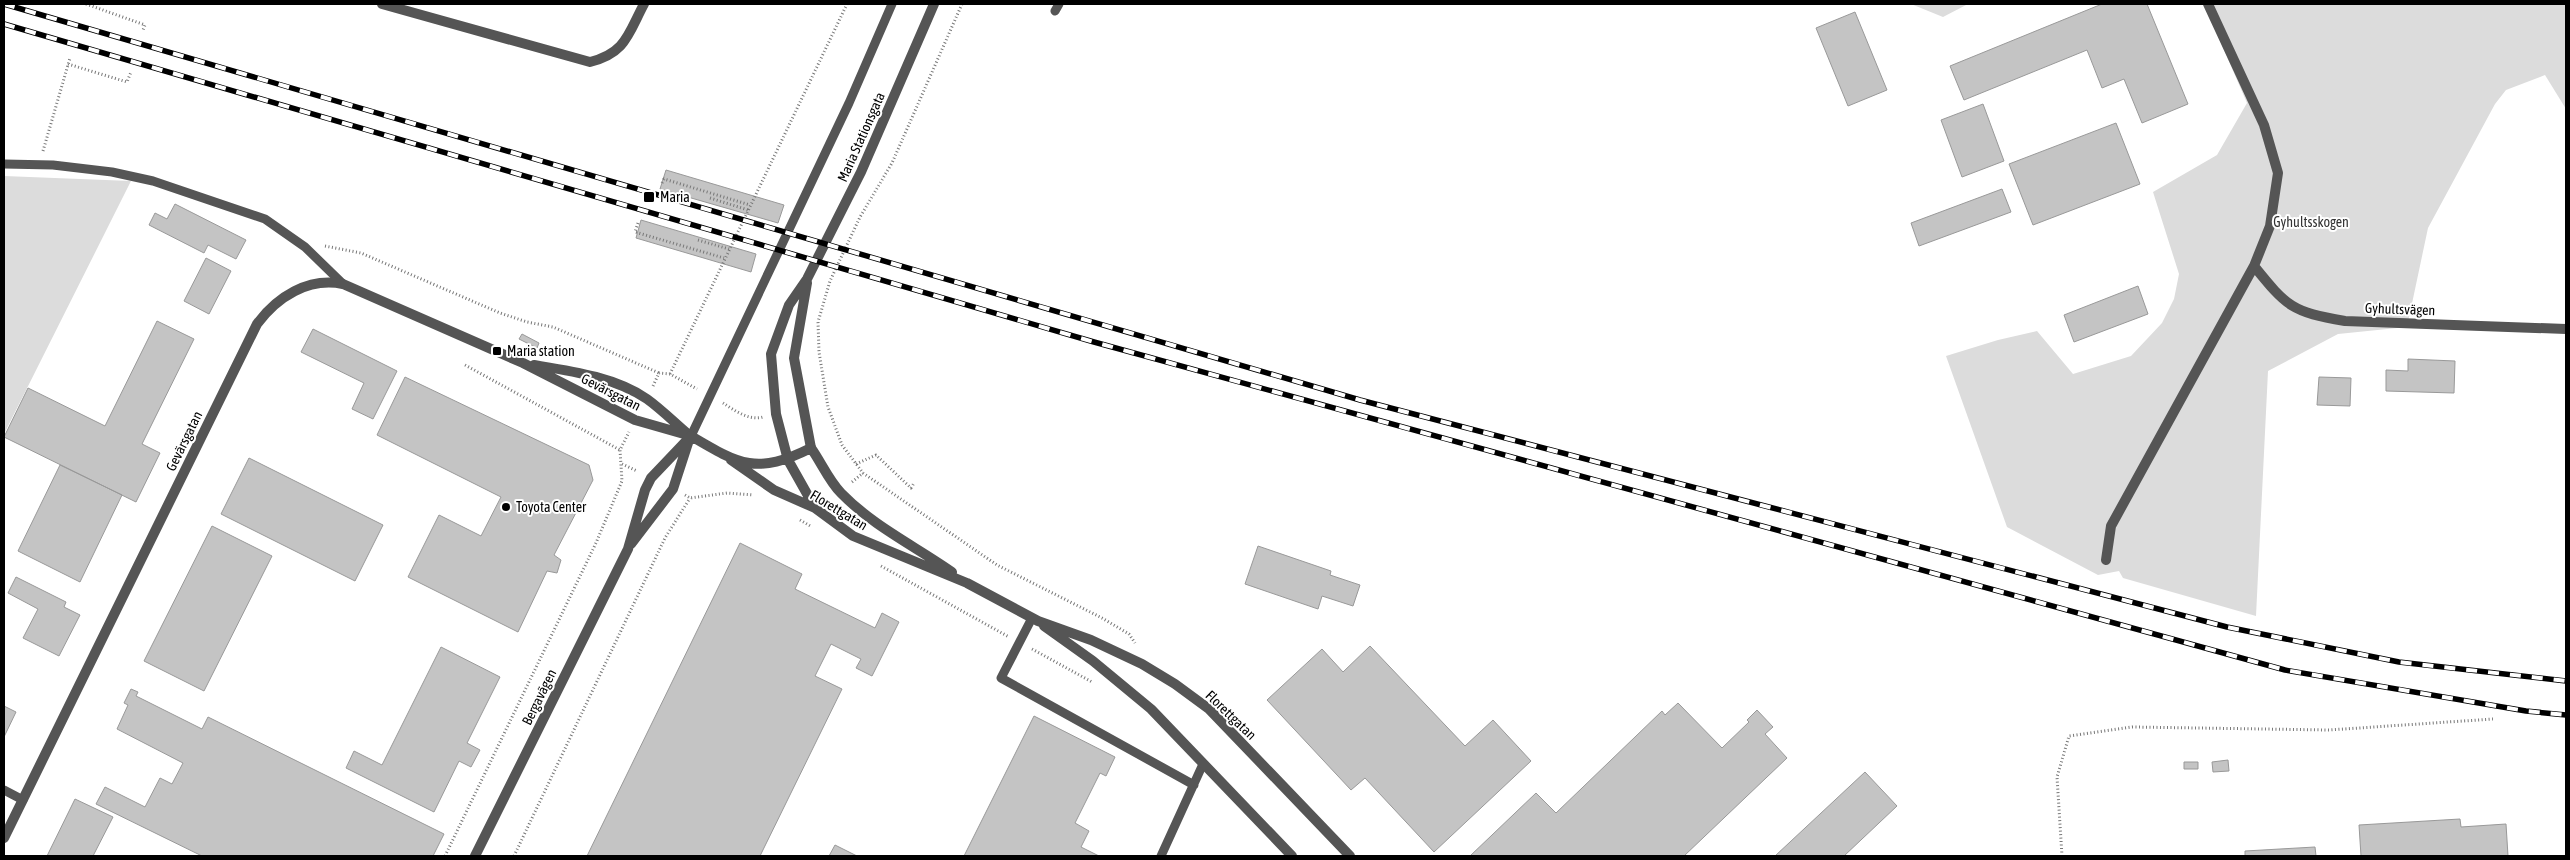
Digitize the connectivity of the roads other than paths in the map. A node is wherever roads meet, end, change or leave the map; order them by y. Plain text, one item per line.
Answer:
1 (382, 4) edge
2 (644, 4) edge
3 (892, 4) edge
4 (934, 4) edge
5 (2208, 4) edge
6 (4, 164) edge
7 (2254, 266) junction
8 (808, 279) junction
9 (343, 284) junction
10 (2566, 329) edge
11 (523, 363) junction
12 (691, 436) junction
13 (811, 448) junction
14 (731, 460) junction
15 (788, 460) junction
16 (840, 492) joint
17 (815, 508) junction
18 (628, 549) junction
19 (2106, 560) dead end
20 (967, 583) junction
21 (1035, 620) junction
22 (1203, 764) junction
23 (1194, 785) junction
24 (4, 790) edge
25 (22, 800) junction
26 (4, 838) edge
27 (475, 856) edge
28 (1161, 856) edge
29 (1292, 856) edge
30 (1350, 856) edge

1 - 2 street
3 - 12 lane
4 - 8 street, Maria Stationsgata
5 - 7 street
6 - 9 lane
7 - 10 street, Gyhultsvägen
7 - 19 street
8 - 13 street, Maria Stationsgata
8 - 15 street, Maria Stationsgata
9 - 11 street, Gevärsgatan
9 - 25 street, Gevärsgatan
11 - 12 street, Gevärsgatan
11 - 12 street, Gevärsgatan
12 - 14 street, Gevärsgatan
12 - 18 street, Bergavägen
12 - 18 street, Bergavägen
13 - 15 street, Gevärsgatan
13 - 16 street, Maria Stationsgata
14 - 15 street, Gevärsgatan
14 - 17 street, Florettgatan
15 - 17 street, Maria Stationsgata
16 - 20 street, Florettgatan
17 - 20 street, Florettgatan
18 - 27 street, Bergavägen
20 - 21 street, Florettgatan
21 - 22 street, Florettgatan
21 - 23 lane
21 - 30 street, Florettgatan
22 - 23 lane
22 - 29 street, Florettgatan
23 - 28 lane
24 - 25 lane
25 - 26 street, Gevärsgatan

